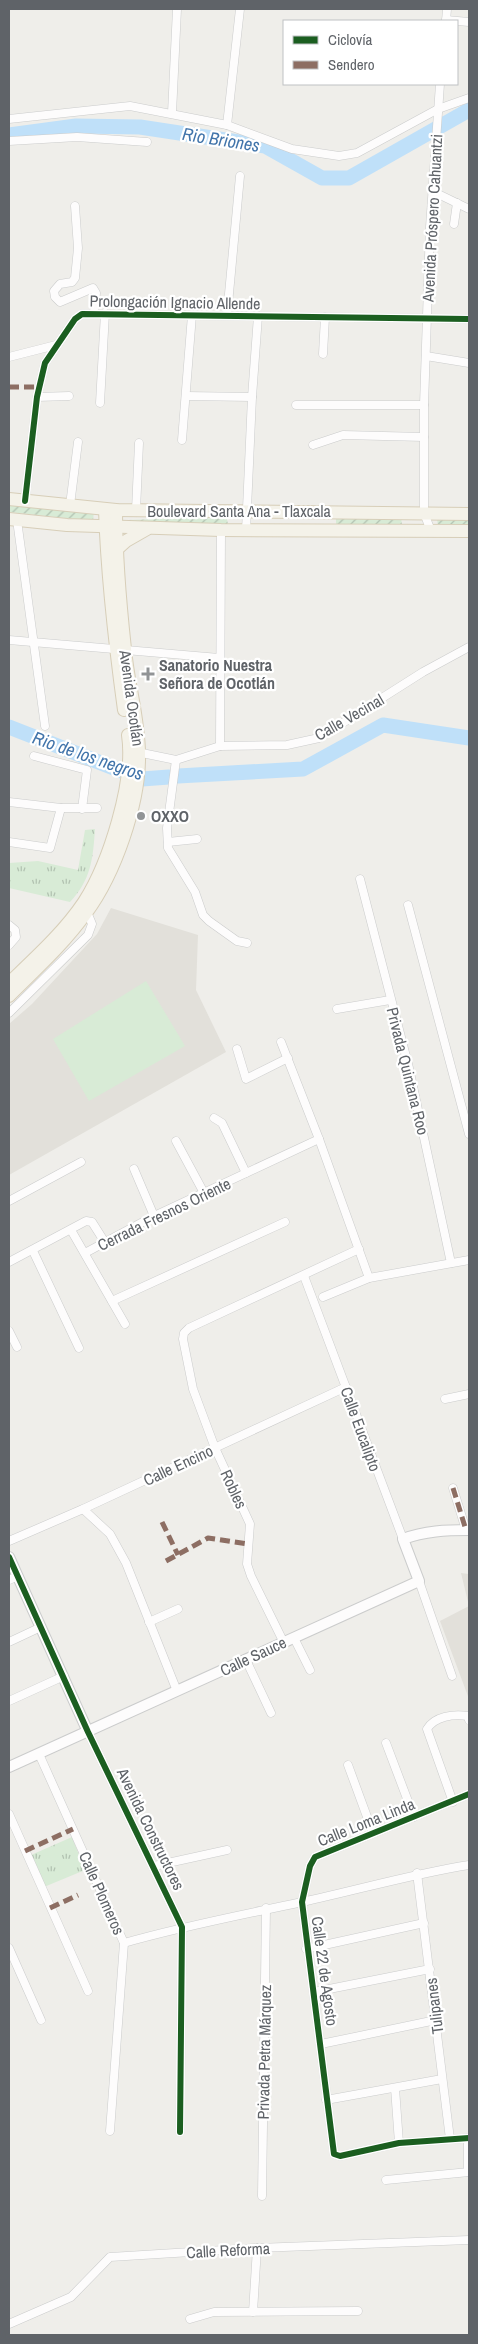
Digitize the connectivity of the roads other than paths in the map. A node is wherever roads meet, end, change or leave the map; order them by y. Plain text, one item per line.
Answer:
1 (177, 9) edge
2 (240, 9) edge
3 (440, 85) edge
4 (469, 98) edge
5 (172, 112) junction
6 (437, 113) junction
7 (9, 119) edge
8 (227, 125) junction
9 (9, 142) edge
10 (147, 142) dead end
11 (240, 176) dead end
12 (434, 192) junction
13 (457, 203) junction
14 (75, 206) dead end
15 (469, 210) edge
16 (454, 224) dead end
17 (94, 313) junction
18 (105, 313) junction
19 (192, 315) junction
20 (226, 315) junction
21 (258, 316) junction
22 (325, 317) junction
23 (426, 319) junction
24 (469, 319) edge
25 (56, 344) junction
26 (324, 354) dead end
27 (9, 356) edge
28 (426, 356) junction
29 (469, 363) edge
30 (37, 396) junction
31 (69, 396) dead end
32 (186, 396) junction
33 (252, 397) junction
34 (100, 403) dead end
35 (296, 405) dead end
36 (424, 405) junction
37 (424, 437) junction
38 (182, 440) dead end
39 (78, 442) dead end
40 (139, 444) dead end
41 (313, 445) dead end
42 (9, 490) edge
43 (18, 500) edge
44 (70, 505) junction
45 (110, 509) junction
46 (136, 510) junction
47 (246, 511) junction
48 (319, 512) junction
49 (424, 513) junction
50 (469, 514) edge
51 (13, 519) edge
52 (68, 525) junction
53 (111, 526) junction
54 (149, 528) junction
55 (221, 530) junction
56 (246, 531) junction
57 (320, 531) junction
58 (431, 531) junction
59 (469, 531) edge
60 (111, 550) junction
61 (9, 640) edge
62 (34, 643) junction
63 (469, 647) edge
64 (120, 650) junction
65 (219, 658) junction
66 (45, 726) dead end
67 (220, 746) junction
68 (135, 752) junction
69 (34, 756) dead end
70 (176, 760) junction
71 (130, 787) junction
72 (9, 802) edge
73 (61, 808) junction
74 (97, 808) dead end
75 (82, 809) junction
76 (197, 839) dead end
77 (9, 842) edge
78 (168, 842) junction
79 (360, 880) dead end
80 (408, 905) dead end
81 (87, 912) junction
82 (9, 925) edge
83 (247, 943) dead end
84 (9, 945) edge
85 (9, 983) edge
86 (9, 996) edge
87 (390, 1000) junction
88 (337, 1009) dead end
89 (9, 1012) edge
90 (282, 1042) dead end
91 (238, 1049) dead end
92 (288, 1058) junction
93 (214, 1118) dead end
94 (469, 1134) edge
95 (320, 1139) junction
96 (176, 1141) dead end
97 (81, 1162) dead end
98 (134, 1169) dead end
99 (246, 1173) junction
100 (204, 1193) junction
101 (9, 1201) edge
102 (154, 1216) junction
103 (285, 1222) dead end
104 (71, 1230) junction
105 (104, 1241) junction
106 (359, 1249) junction
107 (33, 1250) junction
108 (85, 1253) junction
109 (469, 1260) edge
110 (9, 1262) edge
111 (451, 1263) junction
112 (304, 1276) junction
113 (369, 1278) junction
114 (323, 1297) dead end
115 (112, 1302) junction
116 (125, 1324) dead end
117 (9, 1331) edge
118 (16, 1347) dead end
119 (79, 1348) dead end
120 (346, 1387) junction
121 (469, 1394) edge
122 (445, 1399) dead end
123 (215, 1448) junction
124 (453, 1488) dead end
125 (83, 1509) junction
126 (468, 1530) edge
127 (403, 1539) junction
128 (9, 1541) edge
129 (9, 1557) edge
130 (13, 1578) edge
131 (419, 1581) junction
132 (178, 1609) dead end
133 (149, 1622) junction
134 (41, 1627) junction
135 (294, 1638) junction
136 (9, 1642) edge
137 (284, 1643) junction
138 (246, 1660) junction
139 (310, 1670) dead end
140 (64, 1676) junction
141 (452, 1676) dead end
142 (177, 1691) junction
143 (9, 1702) edge
144 (271, 1713) dead end
145 (468, 1718) edge
146 (88, 1732) junction
147 (386, 1743) dead end
148 (39, 1754) junction
149 (348, 1765) dead end
150 (9, 1767) edge
151 (469, 1794) edge
152 (453, 1802) junction
153 (9, 1814) edge
154 (414, 1817) junction
155 (373, 1833) junction
156 (227, 1850) dead end
157 (469, 1865) edge
158 (154, 1866) junction
159 (417, 1874) junction
160 (302, 1902) junction
161 (266, 1908) junction
162 (424, 1923) junction
163 (182, 1927) junction
164 (124, 1943) junction
165 (306, 1948) junction
166 (10, 1951) edge
167 (430, 1969) junction
168 (88, 1991) dead end
169 (314, 1992) junction
170 (41, 2020) dead end
171 (436, 2020) junction
172 (322, 2044) junction
173 (442, 2079) junction
174 (395, 2088) junction
175 (326, 2100) junction
176 (110, 2131) dead end
177 (180, 2132) dead end
178 (469, 2138) edge
179 (450, 2139) junction
180 (399, 2143) junction
181 (468, 2172) edge
182 (386, 2180) dead end
183 (262, 2196) dead end
184 (469, 2240) edge
185 (257, 2248) junction
186 (358, 2311) dead end
187 (253, 2312) junction
188 (190, 2319) dead end
189 (9, 2324) edge

1 - 5 street
2 - 8 street
3 - 6 street, Avenida Próspero Cahuantzi
4 - 6 street
5 - 7 street
5 - 8 street
6 - 8 street
6 - 12 street, Avenida Próspero Cahuantzi
9 - 10 street
11 - 20 street
12 - 13 street
12 - 23 street, Avenida Próspero Cahuantzi
13 - 15 street
13 - 16 street
14 - 17 street
17 - 18 street, Prolongación Ignacio Allende
17 - 25 street, Prolongación Ignacio Allende
18 - 19 street, Prolongación Ignacio Allende
18 - 34 street
19 - 20 street, Prolongación Ignacio Allende
19 - 32 street
20 - 21 street, Prolongación Ignacio Allende
21 - 22 street, Prolongación Ignacio Allende
21 - 33 street
22 - 23 street, Prolongación Ignacio Allende
22 - 26 street
23 - 24 street, Prolongación Ignacio Allende
23 - 28 street, Avenida Próspero Cahuantzi
25 - 27 street
25 - 30 street, Prolongación Ignacio Allende
28 - 29 street
28 - 36 street, Avenida Próspero Cahuantzi
30 - 31 street
30 - 43 street, Prolongación Ignacio Allende
32 - 33 street
32 - 38 street
33 - 47 street
35 - 36 street
36 - 37 street, Avenida Próspero Cahuantzi
37 - 41 street
37 - 49 street, Avenida Próspero Cahuantzi
39 - 44 street
40 - 46 street
42 - 43 street
43 - 44 main road, Boulevard Santa Ana - Tlaxcala
44 - 45 main road, Boulevard Santa Ana - Tlaxcala
45 - 46 main road, Boulevard Santa Ana - Tlaxcala
45 - 53 main road, Avenida Ocotlán
46 - 47 main road, Boulevard Santa Ana - Tlaxcala
47 - 48 main road, Boulevard Santa Ana - Tlaxcala
47 - 56 street
48 - 49 main road, Boulevard Santa Ana - Tlaxcala
48 - 57 main road
49 - 50 main road, Boulevard Santa Ana - Tlaxcala
49 - 58 street, Avenida Próspero Cahuantzi
51 - 52 main road, Boulevard Santa Ana - Tlaxcala
51 - 62 street
52 - 53 main road, Boulevard Santa Ana - Tlaxcala
52 - 60 main road
53 - 54 main road, Boulevard Santa Ana - Tlaxcala
53 - 60 main road, Avenida Ocotlán
54 - 55 main road, Boulevard Santa Ana - Tlaxcala
54 - 60 main road
55 - 56 main road, Boulevard Santa Ana - Tlaxcala
55 - 65 street
56 - 57 main road, Boulevard Santa Ana - Tlaxcala
57 - 58 main road, Boulevard Santa Ana - Tlaxcala
58 - 59 main road, Boulevard Santa Ana - Tlaxcala
60 - 64 main road, Avenida Ocotlán
61 - 62 street
62 - 64 street
62 - 66 street
63 - 67 street, Calle Vecinal
64 - 65 street
64 - 68 main road, Avenida Ocotlán
65 - 67 street
67 - 70 street, Calle Vecinal
68 - 70 street, Calle Vecinal
68 - 71 main road, Avenida Ocotlán
69 - 75 street
70 - 78 street
71 - 81 main road, Avenida Ocotlán
71 - 85 main road, Avenida Ocotlán
72 - 73 street
73 - 75 street
73 - 77 street
74 - 75 street
76 - 78 street
78 - 83 street
79 - 87 street, Privada Quintana Roo
80 - 94 street
81 - 86 main road, Avenida Ocotlán
81 - 89 street
82 - 84 street
87 - 88 street
87 - 111 street, Privada Quintana Roo
90 - 92 street
91 - 92 street
92 - 95 street
93 - 99 street
95 - 99 street, Cerrada Fresnos Oriente
95 - 106 street
96 - 100 street
97 - 101 street
98 - 102 street
99 - 100 street, Cerrada Fresnos Oriente
100 - 102 street, Cerrada Fresnos Oriente
102 - 105 street, Cerrada Fresnos Oriente
103 - 115 street
104 - 105 street
104 - 107 street
104 - 108 street, Cerrada Fresnos Oriente
105 - 108 street, Cerrada Fresnos Oriente
106 - 112 street
106 - 113 street
107 - 110 street
107 - 119 street
108 - 115 street
109 - 111 street
111 - 113 street
112 - 120 street, Calle Eucalipto
112 - 123 street, Robles
113 - 114 street
115 - 116 street
117 - 118 street
120 - 123 street, Calle Encino
120 - 127 street, Calle Eucalipto
121 - 122 street
123 - 125 street, Calle Encino
123 - 137 street, Robles
124 - 126 street
125 - 128 street, Calle Encino
125 - 133 street
126 - 127 street
127 - 131 street, Calle Eucalipto
129 - 130 street, Avenida Constructores
130 - 134 street, Avenida Constructores
131 - 135 street, Calle Sauce
131 - 141 street
132 - 133 street
133 - 142 street
134 - 136 street
134 - 140 street, Avenida Constructores
135 - 137 street, Calle Sauce
135 - 139 street
137 - 138 street, Calle Sauce
138 - 142 street, Calle Sauce
138 - 144 street
140 - 143 street
140 - 146 street, Avenida Constructores
142 - 146 street, Calle Sauce
145 - 152 street
146 - 148 street, Calle Sauce
146 - 158 street, Avenida Constructores
147 - 154 street
148 - 150 street, Calle Sauce
148 - 164 street, Calle Plomeros
149 - 155 street
151 - 152 street, Calle Loma Linda
152 - 154 street, Calle Loma Linda
153 - 168 street
154 - 155 street, Calle Loma Linda
155 - 160 street, Calle Loma Linda
156 - 158 street
157 - 159 street
158 - 163 street, Avenida Constructores
159 - 160 street
159 - 162 street, Tulipanes
160 - 161 street
160 - 165 street, Calle 22 de Agosto
161 - 163 street
161 - 183 street, Privada Petra Márquez
162 - 165 street
162 - 167 street, Tulipanes
163 - 164 street
163 - 177 street, Avenida Constructores
164 - 176 street, Calle Plomeros
165 - 169 street, Calle 22 de Agosto
166 - 170 street
167 - 169 street
167 - 171 street, Tulipanes
169 - 172 street, Calle 22 de Agosto
171 - 172 street
171 - 173 street, Tulipanes
172 - 175 street, Calle 22 de Agosto
173 - 174 street
173 - 179 street, Tulipanes
174 - 175 street
174 - 180 street
175 - 180 street, Calle 22 de Agosto
178 - 179 street
178 - 181 street
179 - 180 street
181 - 182 street
184 - 185 street, Calle Reforma
185 - 187 street
185 - 189 street, Calle Reforma
186 - 187 street
187 - 188 street

